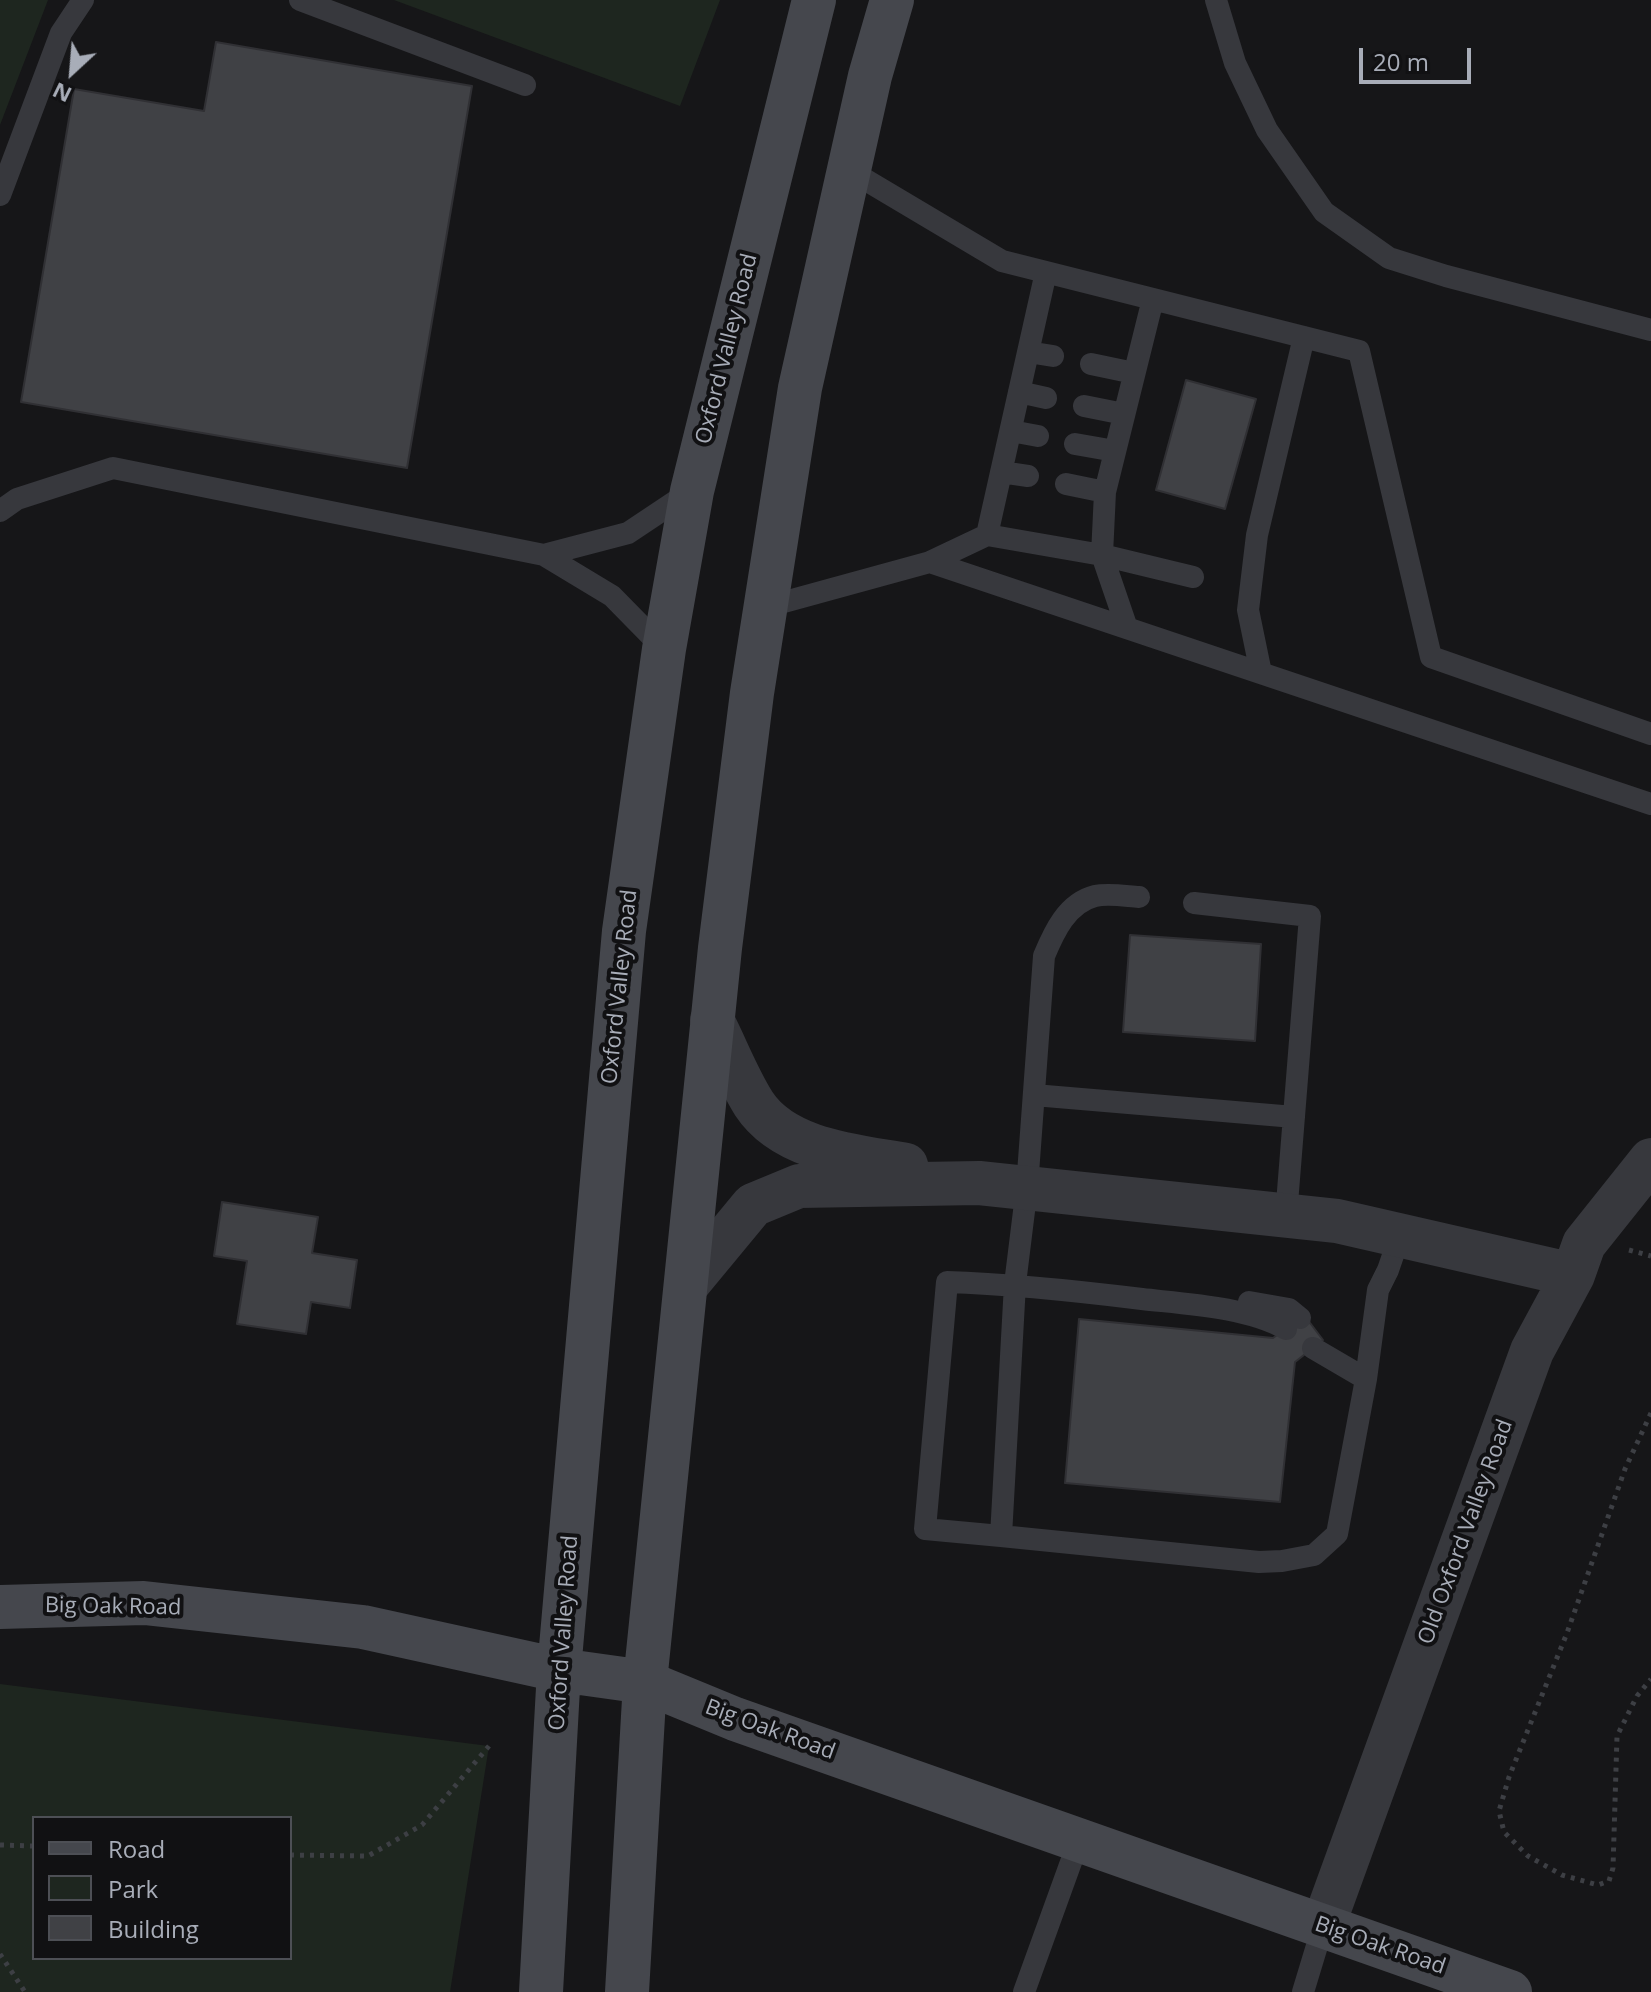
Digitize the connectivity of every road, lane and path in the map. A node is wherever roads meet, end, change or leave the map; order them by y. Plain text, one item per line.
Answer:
1 (83, 0) edge
2 (300, 0) edge
3 (814, 0) edge
4 (892, 0) edge
5 (1216, 0) edge
6 (525, 85) dead end
7 (849, 170) junction
8 (0, 195) edge
9 (1046, 272) junction
10 (1153, 299) junction
11 (1651, 330) edge
12 (1304, 337) junction
13 (1028, 352) junction
14 (1053, 356) dead end
15 (1091, 364) dead end
16 (1134, 373) junction
17 (1019, 392) junction
18 (1046, 398) dead end
19 (1084, 406) dead end
20 (1124, 414) junction
21 (1011, 431) junction
22 (1038, 436) dead end
23 (1075, 444) dead end
24 (1115, 451) junction
25 (1001, 472) junction
26 (1028, 476) dead end
27 (1066, 484) dead end
28 (692, 491) junction
29 (1105, 492) junction
30 (0, 511) edge
31 (987, 535) junction
32 (544, 555) junction
33 (1102, 555) junction
34 (930, 562) junction
35 (1193, 577) dead end
36 (766, 607) junction
37 (1127, 628) junction
38 (664, 649) junction
39 (1261, 673) junction
40 (1651, 734) edge
41 (1651, 804) edge
42 (1139, 897) dead end
43 (1194, 903) dead end
44 (712, 1020) junction
45 (1034, 1095) junction
46 (1294, 1117) junction
47 (1651, 1160) edge
48 (979, 1183) junction
49 (1027, 1187) junction
50 (1286, 1216) junction
51 (1400, 1235) junction
52 (1573, 1275) junction
53 (1015, 1284) junction
54 (686, 1286) junction
55 (1293, 1324) dead end
56 (1316, 1346) dead end
57 (1366, 1379) junction
58 (1651, 1413) edge
59 (1001, 1536) junction
60 (0, 1607) edge
61 (559, 1670) junction
62 (1651, 1679) edge
63 (645, 1682) junction
64 (489, 1746) dead end
65 (1079, 1840) junction
66 (0, 1845) edge
67 (32, 1846) edge
68 (292, 1855) edge
69 (1323, 1926) junction
70 (0, 1954) edge
71 (25, 1992) edge
72 (541, 1992) edge
73 (627, 1992) edge
74 (1024, 1992) edge
75 (1303, 1992) edge
76 (1510, 1992) edge

1 - 8 lane
2 - 6 lane
3 - 28 main road, Oxford Valley Road
4 - 7 main road
5 - 11 lane
7 - 9 lane
7 - 36 main road
9 - 10 lane
9 - 13 lane
10 - 12 lane
10 - 16 lane
12 - 39 lane
12 - 40 lane
13 - 14 lane
13 - 17 lane
15 - 16 lane
16 - 20 lane
17 - 18 lane
17 - 21 lane
19 - 20 lane
20 - 24 lane
21 - 22 lane
21 - 25 lane
23 - 24 lane
24 - 29 lane
25 - 26 lane
25 - 31 lane
27 - 29 lane
28 - 32 lane
28 - 38 main road, Oxford Valley Road
29 - 33 lane
30 - 32 lane
31 - 33 lane
31 - 34 lane
32 - 38 lane
33 - 35 lane
33 - 37 lane
34 - 36 lane
34 - 37 lane
36 - 44 main road
37 - 39 lane
38 - 61 main road, Oxford Valley Road
39 - 41 lane
42 - 45 lane
43 - 46 lane
44 - 48 street
44 - 54 main road
45 - 46 lane
45 - 49 lane
46 - 50 lane
47 - 52 street, Old Oxford Valley Road
48 - 49 street
48 - 54 street
49 - 50 street
49 - 53 lane
50 - 51 street
51 - 52 street
51 - 57 lane
52 - 69 street, Old Oxford Valley Road
53 - 55 lane
53 - 59 lane
53 - 59 lane
54 - 63 main road
56 - 57 lane
57 - 59 lane
58 - 62 path
60 - 61 main road, Big Oak Road
61 - 63 main road, Big Oak Road
61 - 72 main road, Oxford Valley Road
63 - 65 main road, Big Oak Road
63 - 73 main road
64 - 68 path
65 - 69 main road, Big Oak Road
65 - 74 lane
66 - 67 path
69 - 75 lane
69 - 76 main road, Big Oak Road
70 - 71 path

